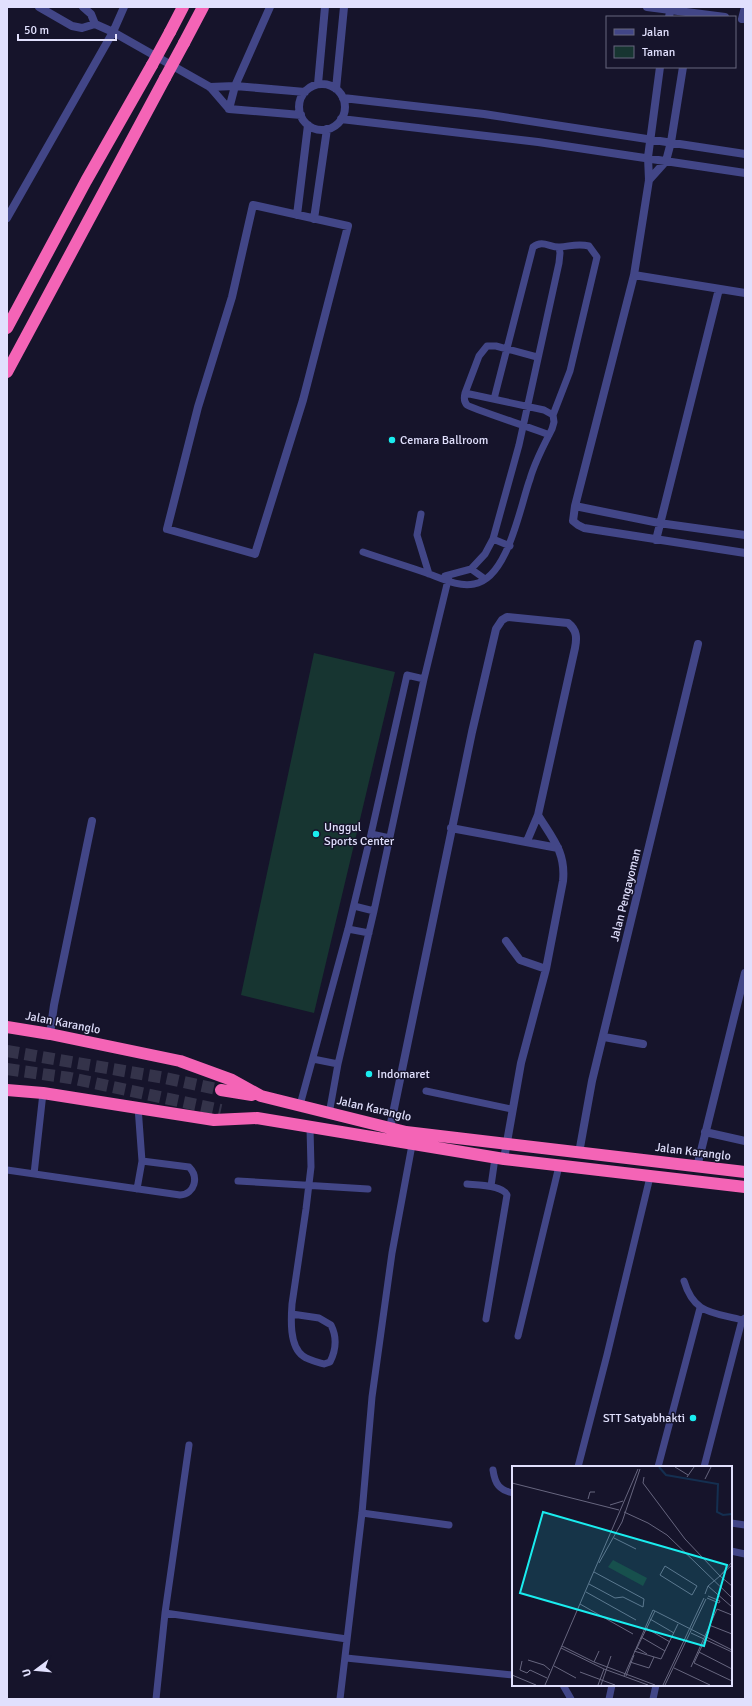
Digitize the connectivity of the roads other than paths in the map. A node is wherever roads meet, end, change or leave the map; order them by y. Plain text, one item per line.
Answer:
1 (39, 7) edge
2 (83, 7) edge
3 (124, 7) edge
4 (183, 7) edge
5 (204, 7) edge
6 (270, 7) edge
7 (325, 7) edge
8 (344, 7) edge
9 (647, 7) edge
10 (744, 7) edge
11 (670, 11) edge
12 (694, 12) edge
13 (719, 16) edge
14 (741, 19) edge
15 (95, 24) junction
16 (113, 32) junction
17 (660, 68) edge
18 (683, 68) edge
19 (318, 84) junction
20 (235, 86) junction
21 (210, 87) junction
22 (336, 89) junction
23 (305, 92) junction
24 (343, 98) junction
25 (229, 109) junction
26 (301, 114) junction
27 (341, 119) junction
28 (308, 125) junction
29 (327, 129) junction
30 (650, 140) junction
31 (671, 142) junction
32 (745, 154) edge
33 (648, 158) junction
34 (666, 160) junction
35 (745, 173) edge
36 (649, 180) junction
37 (297, 215) junction
38 (7, 218) edge
39 (314, 219) junction
40 (559, 247) junction
41 (634, 275) junction
42 (719, 289) junction
43 (745, 293) edge
44 (7, 328) edge
45 (507, 350) junction
46 (538, 357) junction
47 (7, 372) edge
48 (465, 393) junction
49 (494, 400) junction
50 (527, 406) junction
51 (552, 415) junction
52 (524, 425) junction
53 (549, 435) junction
54 (575, 506) junction
55 (421, 514) dead end
56 (659, 523) junction
57 (745, 535) edge
58 (493, 539) junction
59 (656, 540) junction
60 (510, 546) junction
61 (744, 551) edge
62 (363, 552) dead end
63 (471, 569) junction
64 (431, 575) junction
65 (449, 579) junction
66 (485, 579) junction
67 (698, 644) dead end
68 (424, 680) junction
69 (538, 815) junction
70 (92, 821) dead end
71 (451, 828) junction
72 (371, 834) junction
73 (390, 838) junction
74 (526, 841) junction
75 (558, 848) junction
76 (354, 906) junction
77 (374, 910) junction
78 (348, 929) junction
79 (369, 933) junction
80 (506, 941) dead end
81 (546, 968) junction
82 (745, 973) edge
83 (7, 1027) edge
84 (50, 1034) junction
85 (604, 1037) junction
86 (643, 1044) dead end
87 (313, 1059) junction
88 (338, 1064) junction
89 (7, 1090) edge
90 (221, 1090) tunnel mouth
91 (426, 1091) dead end
92 (43, 1093) junction
93 (261, 1096) junction
94 (300, 1105) junction
95 (138, 1107) junction
96 (511, 1109) junction
97 (221, 1110) tunnel mouth
98 (329, 1114) junction
99 (257, 1118) junction
100 (310, 1128) junction
101 (390, 1128) junction
102 (705, 1132) junction
103 (745, 1141) edge
104 (505, 1144) junction
105 (412, 1145) junction
106 (579, 1153) junction
107 (499, 1159) junction
108 (142, 1161) junction
109 (559, 1166) junction
110 (697, 1167) junction
111 (7, 1170) edge
112 (745, 1172) edge
113 (34, 1174) junction
114 (650, 1177) junction
115 (238, 1181) dead end
116 (467, 1184) dead end
117 (309, 1186) junction
118 (491, 1186) junction
119 (745, 1187) edge
120 (137, 1189) junction
121 (368, 1189) dead end
122 (684, 1281) dead end
123 (700, 1308) junction
124 (292, 1314) junction
125 (486, 1319) dead end
126 (744, 1319) edge
127 (518, 1336) dead end
128 (189, 1445) dead end
129 (578, 1466) edge
130 (658, 1466) edge
131 (704, 1466) edge
132 (493, 1470) dead end
133 (512, 1493) edge
134 (362, 1513) junction
135 (732, 1523) edge
136 (449, 1525) dead end
137 (745, 1525) edge
138 (732, 1551) edge
139 (745, 1554) edge
140 (166, 1613) junction
141 (347, 1639) junction
142 (346, 1658) junction
143 (512, 1675) edge
144 (564, 1686) edge
145 (612, 1686) edge
146 (656, 1686) edge
147 (156, 1699) edge
148 (340, 1699) edge
149 (571, 1699) edge
150 (609, 1699) edge
151 (653, 1699) edge

1 - 15 street
2 - 15 street
3 - 16 street
4 - 44 highway, bridge
5 - 47 highway, bridge
6 - 20 street
7 - 19 street
8 - 22 street
9 - 11 street
10 - 14 street
11 - 12 street
12 - 13 street
15 - 16 street
16 - 21 street
16 - 38 street
17 - 30 street
18 - 31 street
19 - 22 street
19 - 23 street
20 - 21 street
20 - 23 street
20 - 25 street
21 - 25 street
22 - 24 street
23 - 26 street
24 - 27 street
24 - 30 street
25 - 26 street
26 - 28 street
27 - 29 street
27 - 33 street
28 - 29 street
28 - 37 street
29 - 39 street
30 - 31 street
30 - 33 street
31 - 32 street
31 - 34 street
33 - 34 street
33 - 36 street
34 - 35 street
34 - 36 street
36 - 41 street
37 - 39 street
37 - 39 street
40 - 45 lane
40 - 46 lane
40 - 51 lane
41 - 42 street
41 - 54 street
42 - 43 street
42 - 56 street
45 - 46 lane
45 - 48 lane
45 - 49 lane
46 - 50 lane
48 - 49 lane
48 - 52 lane
49 - 50 lane
50 - 51 lane
50 - 52 lane
51 - 53 lane
52 - 53 lane
52 - 58 lane
53 - 60 lane
54 - 56 street
54 - 59 street
55 - 64 lane
56 - 57 street
56 - 59 street
58 - 60 lane
58 - 63 lane
59 - 61 street
60 - 66 lane
62 - 64 lane
63 - 65 lane
63 - 66 lane
64 - 65 lane
65 - 66 lane
65 - 68 lane
67 - 85 street, Jalan Pengayoman
68 - 72 lane
68 - 73 lane
69 - 71 street
69 - 74 street
69 - 75 street
70 - 84 street
71 - 74 street
71 - 101 street
72 - 73 lane
72 - 76 lane
73 - 77 lane
74 - 75 street
75 - 81 street
76 - 77 lane
76 - 78 lane
77 - 79 lane
78 - 79 lane
78 - 87 lane
79 - 88 lane
80 - 81 street
81 - 96 street
82 - 102 street
83 - 84 highway, Jalan Karanglo
84 - 93 highway, Jalan Karanglo
85 - 86 street
85 - 106 street, Jalan Pengayoman
87 - 88 lane
87 - 94 lane
88 - 98 lane
89 - 92 highway
90 - 93 highway
91 - 96 lane
92 - 95 highway
92 - 113 lane
93 - 94 highway, Jalan Karanglo
94 - 98 highway, Jalan Karanglo
95 - 99 highway
95 - 108 lane
96 - 104 street
97 - 99 highway
98 - 101 highway, Jalan Karanglo
99 - 100 highway
100 - 105 highway
100 - 117 lane
101 - 104 highway, Jalan Karanglo
102 - 103 street
102 - 110 street
104 - 106 highway, Jalan Karanglo
104 - 107 street
105 - 107 highway
105 - 134 lane
106 - 110 highway, Jalan Karanglo
107 - 109 highway
107 - 118 lane
108 - 120 lane
108 - 120 lane
109 - 114 highway
109 - 127 lane
110 - 112 highway, Jalan Karanglo
111 - 113 lane
113 - 120 lane
114 - 119 highway
114 - 129 lane
115 - 117 lane
116 - 118 lane
117 - 121 lane
117 - 124 lane
118 - 125 lane
122 - 123 lane
123 - 126 lane
123 - 130 lane
124 - 124 lane
126 - 131 lane
128 - 140 lane
132 - 133 lane
134 - 136 lane
134 - 141 lane
135 - 137 lane
138 - 139 lane
140 - 141 lane
140 - 147 lane
141 - 142 lane
142 - 143 lane
142 - 148 lane
144 - 149 lane
145 - 150 lane
146 - 151 lane

